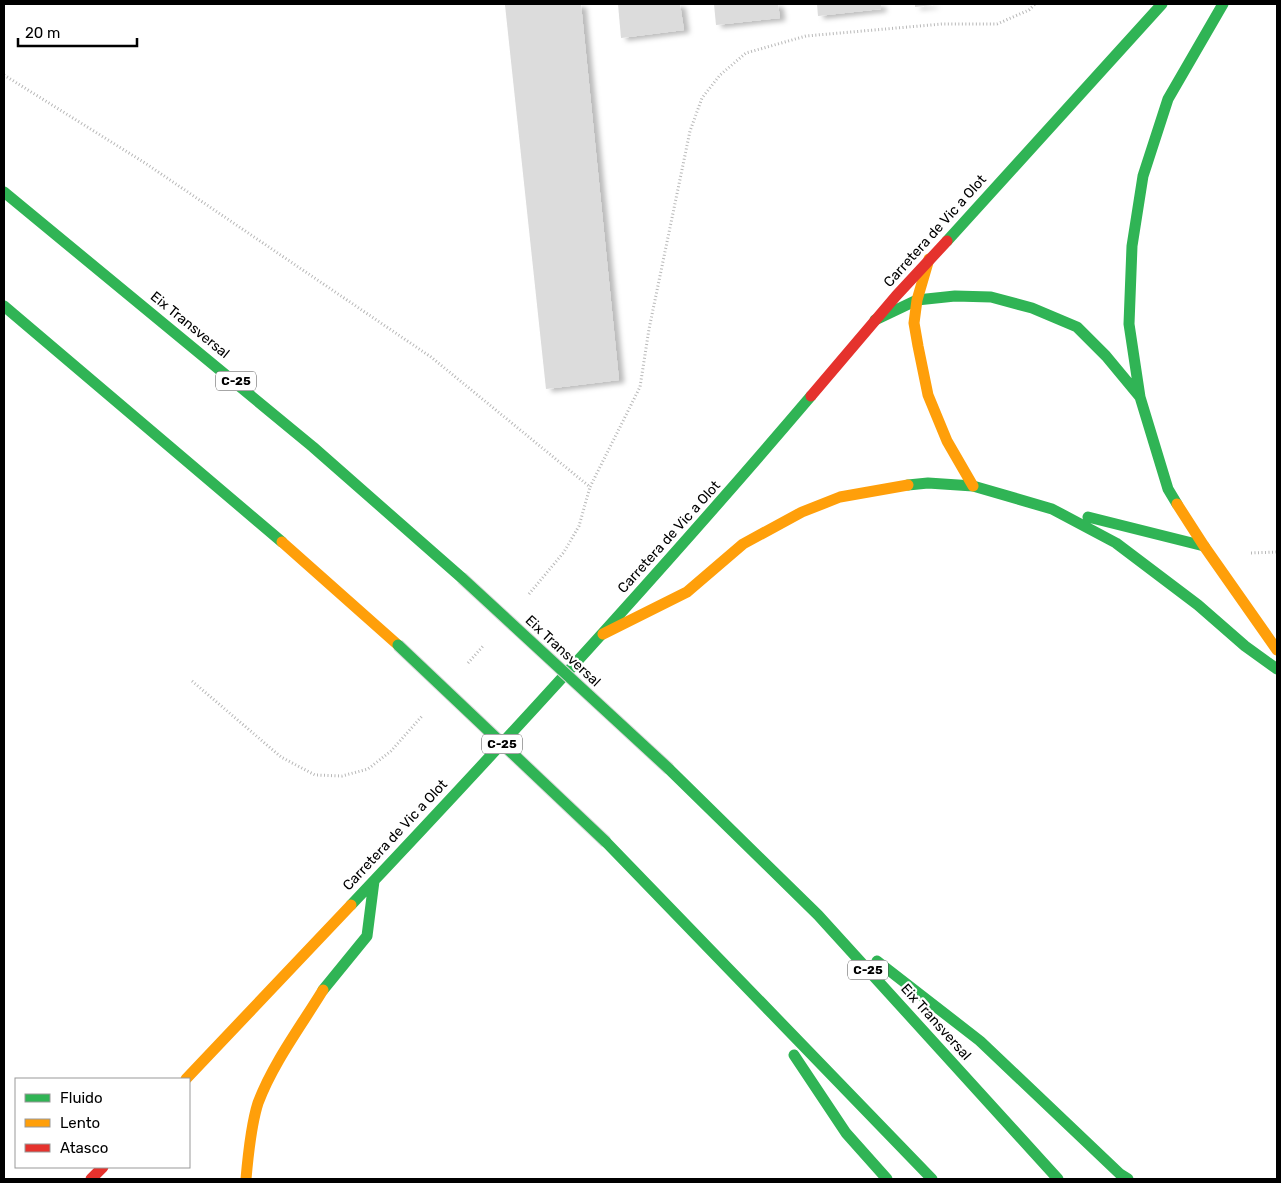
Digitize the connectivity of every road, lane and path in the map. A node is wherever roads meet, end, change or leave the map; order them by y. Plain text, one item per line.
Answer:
1 (1028, 4) edge
2 (1035, 4) edge
3 (1162, 4) edge
4 (1223, 4) edge
5 (1029, 10) junction
6 (4, 75) edge
7 (4, 192) edge
8 (929, 259) junction
9 (917, 300) junction
10 (4, 306) edge
11 (875, 320) junction
12 (1140, 397) junction
13 (973, 486) junction
14 (1052, 509) junction
15 (1204, 546) junction
16 (603, 634) junction
17 (1277, 650) edge
18 (1277, 669) edge
19 (374, 881) junction
20 (818, 915) junction
21 (754, 995) junction
22 (187, 1078) edge
23 (101, 1168) edge
24 (91, 1179) edge
25 (246, 1179) edge
26 (887, 1179) edge
27 (932, 1179) edge
28 (1058, 1179) edge
29 (1128, 1179) edge

1 - 5 path
2 - 5 path
3 - 8 main road, Carretera de Vic a Olot
4 - 12 main road
5 - 6 path
7 - 20 main road, Eix Transversal / C-25, bridge
8 - 9 main road
8 - 11 main road, Carretera de Vic a Olot
9 - 11 main road
9 - 12 main road
9 - 13 main road
10 - 21 main road, C-25, bridge
11 - 16 main road, Carretera de Vic a Olot
12 - 15 main road
13 - 14 main road
13 - 16 main road
14 - 15 main road
14 - 18 main road
15 - 17 main road
16 - 19 main road, Carretera de Vic a Olot
19 - 22 main road, Carretera de Vic a Olot
19 - 25 main road
20 - 28 main road, Eix Transversal / C-25
20 - 29 main road
21 - 26 main road
21 - 27 main road, C-25
23 - 24 main road

